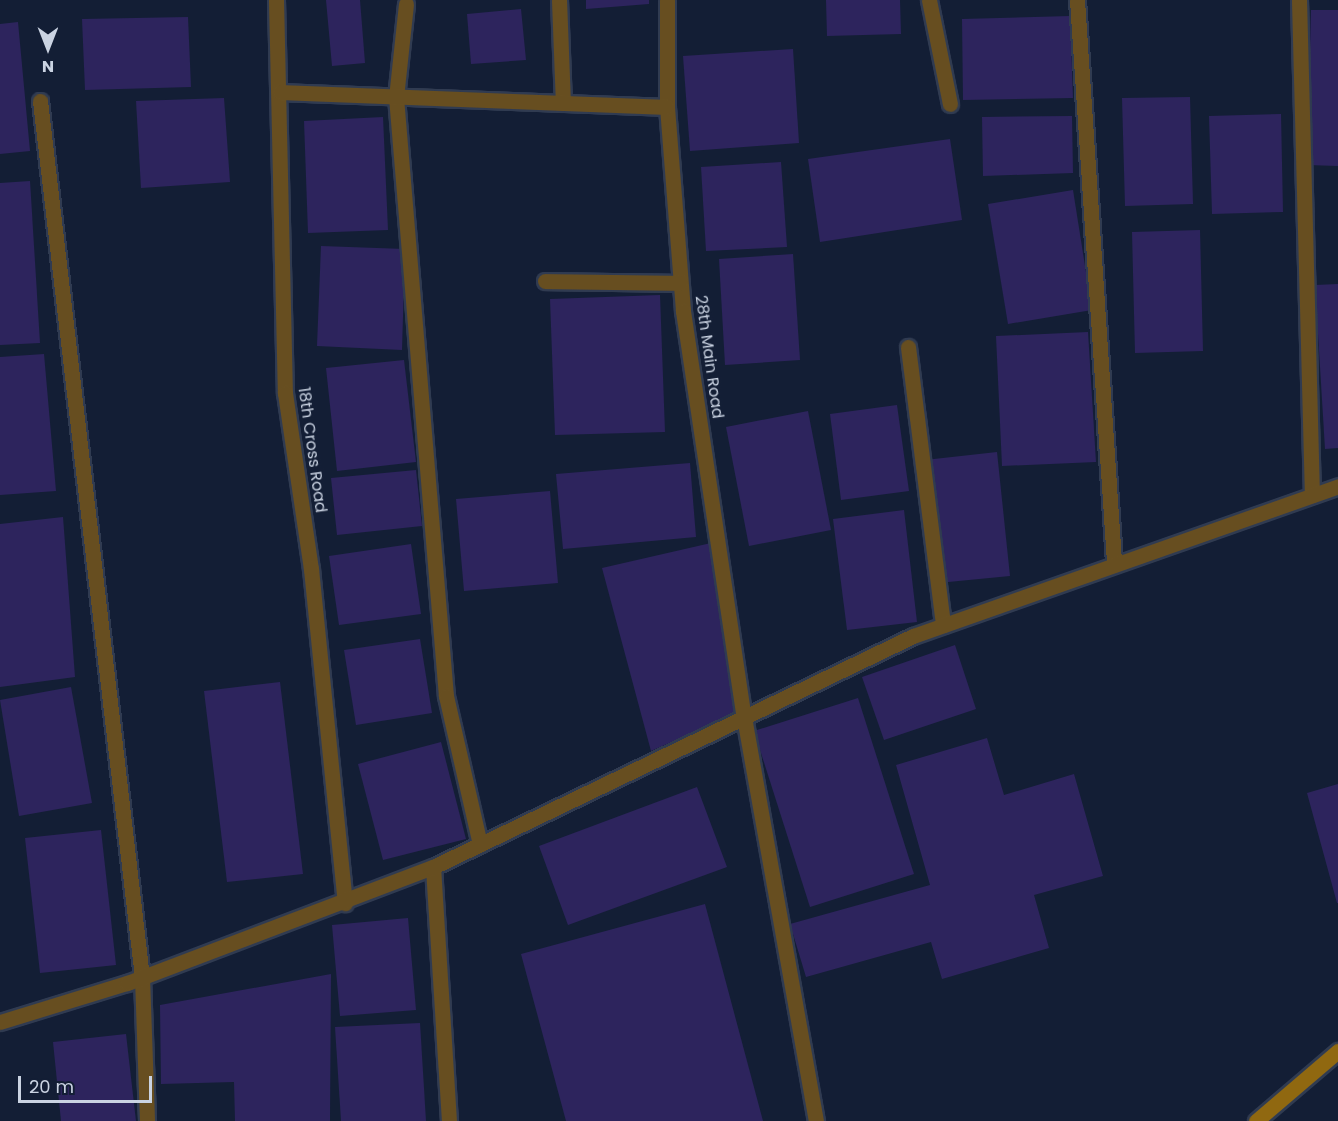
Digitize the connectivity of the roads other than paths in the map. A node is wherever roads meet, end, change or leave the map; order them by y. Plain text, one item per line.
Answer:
1 (276, 0) edge
2 (560, 0) edge
3 (667, 0) edge
4 (929, 0) edge
5 (1077, 0) edge
6 (1299, 0) edge
7 (406, 4) dead end
8 (280, 92) junction
9 (396, 97) junction
10 (40, 101) dead end
11 (563, 103) junction
12 (950, 104) dead end
13 (667, 107) junction
14 (544, 281) dead end
15 (680, 283) junction
16 (908, 347) dead end
17 (1338, 486) edge
18 (1312, 495) junction
19 (1114, 562) junction
20 (942, 625) junction
21 (744, 717) junction
22 (480, 844) junction
23 (433, 867) junction
24 (345, 903) junction
25 (142, 977) junction
26 (0, 1022) edge
27 (1338, 1051) edge
28 (147, 1121) edge
29 (449, 1121) edge
30 (816, 1121) edge
31 (1256, 1121) edge

1 - 8 street, 18th Cross Road
2 - 11 street
3 - 13 street, 28th Main Road
4 - 12 street
5 - 19 street
6 - 18 street
7 - 9 street
8 - 9 street
8 - 24 street, 18th Cross Road
9 - 11 street
9 - 22 street
10 - 25 street
11 - 13 street
13 - 15 street, 28th Main Road
14 - 15 street
15 - 21 street, 28th Main Road
16 - 20 street
17 - 18 street
18 - 19 street
19 - 20 street
20 - 21 street
21 - 22 street
21 - 30 street, 28th Main Road
22 - 23 street
23 - 24 street
23 - 29 street
24 - 25 street
25 - 26 street
25 - 28 street
27 - 31 main road

